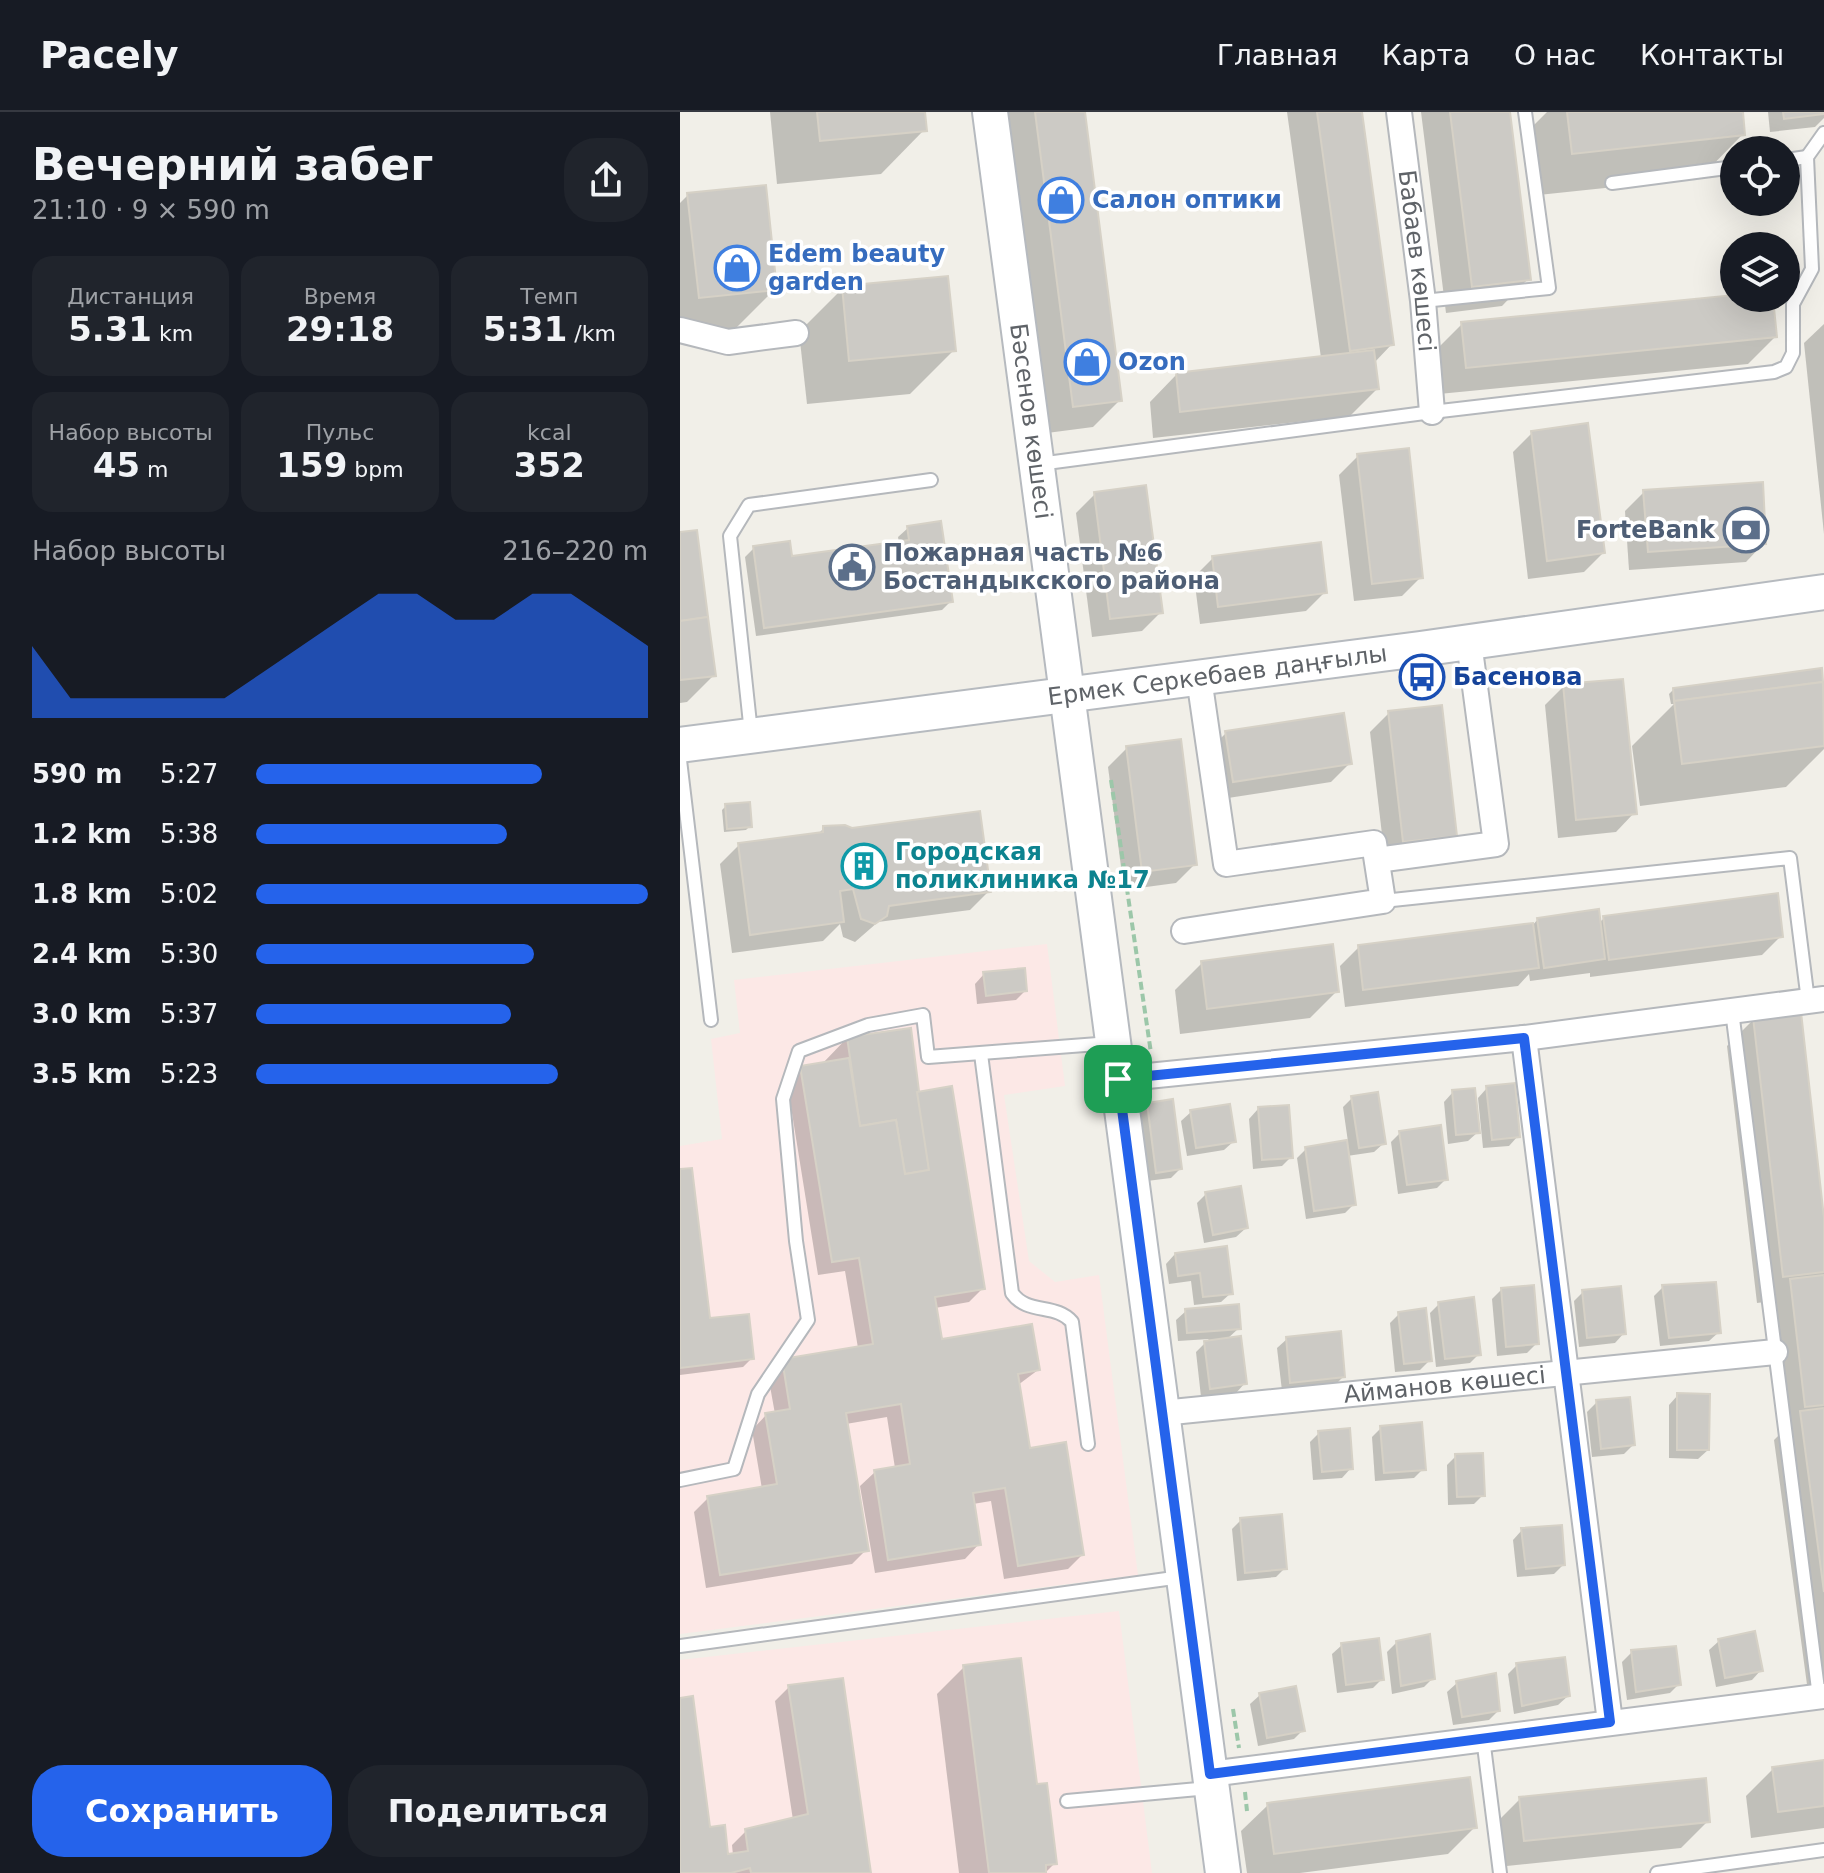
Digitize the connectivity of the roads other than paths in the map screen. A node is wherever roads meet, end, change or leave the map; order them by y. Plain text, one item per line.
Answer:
1 (990, 112) edge
2 (1399, 112) edge
3 (1525, 112) edge
4 (1824, 133) edge
5 (1807, 157) junction
6 (1800, 158) edge
7 (1720, 169) edge
8 (1612, 183) dead end
9 (1423, 301) junction
10 (680, 330) edge
11 (796, 333) dead end
12 (1432, 412) junction
13 (1036, 464) junction
14 (931, 480) dead end
15 (1824, 592) edge
16 (1469, 642) junction
17 (1199, 678) junction
18 (1066, 695) junction
19 (752, 736) junction
20 (680, 745) edge
21 (680, 760) edge
22 (1377, 860) junction
23 (1383, 901) junction
24 (1184, 931) dead end
25 (1816, 1000) edge
26 (1732, 1011) junction
27 (711, 1020) dead end
28 (1524, 1038) junction
29 (1113, 1043) junction
30 (981, 1054) junction
31 (1118, 1079) junction
32 (1775, 1352) junction
33 (1566, 1375) junction
34 (1162, 1413) junction
35 (1088, 1444) dead end
36 (680, 1480) edge
37 (1184, 1577) junction
38 (680, 1646) edge
39 (1822, 1697) edge
40 (1610, 1722) junction
41 (1483, 1738) junction
42 (1211, 1781) junction
43 (1067, 1801) dead end
44 (1824, 1850) edge
45 (1223, 1873) edge
46 (1500, 1873) edge
47 (1657, 1873) edge

1 - 13 street, Бәсенов көшесі
2 - 9 street, Бабаев көшесі
3 - 9 lane
4 - 5 lane
5 - 6 lane
5 - 12 lane
7 - 8 lane
9 - 12 street, Бабаев көшесі
10 - 11 street
12 - 13 lane
13 - 18 street, Бәсенов көшесі
14 - 19 lane
15 - 16 street, Ермек Серкебаев даңғылы
16 - 17 street, Ермек Серкебаев даңғылы
16 - 22 street
17 - 18 street, Ермек Серкебаев даңғылы
17 - 22 street
18 - 19 street, Ермек Серкебаев даңғылы
18 - 29 street, Бәсенов көшесі
19 - 20 street, Ермек Серкебаев даңғылы
21 - 27 lane
22 - 23 street
23 - 24 street
23 - 25 lane
25 - 26 street
26 - 28 street
26 - 32 lane
28 - 31 street
28 - 33 street
29 - 30 lane
29 - 31 street, Бәсенов көшесі
30 - 35 lane
30 - 36 lane
31 - 34 street, Бәсенов көшесі
32 - 33 street, Айманов көшесі
32 - 39 lane
33 - 34 street, Айманов көшесі
33 - 40 street
34 - 37 street, Бәсенов көшесі
37 - 38 lane
37 - 42 street, Бәсенов көшесі
39 - 40 street
40 - 41 street
41 - 42 street
41 - 46 lane
42 - 43 lane
42 - 45 street, Бәсенов көшесі
44 - 47 lane

